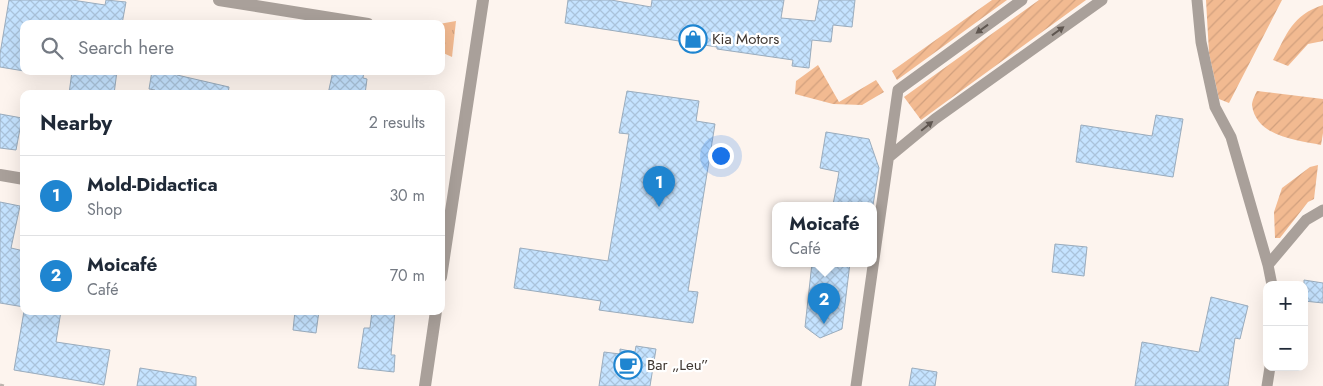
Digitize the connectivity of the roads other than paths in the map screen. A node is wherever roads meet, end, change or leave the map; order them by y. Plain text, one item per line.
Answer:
1 (219, 0) edge
2 (483, 0) edge
3 (1022, 0) edge
4 (1102, 0) edge
5 (1198, 0) edge
6 (343, 20) edge
7 (889, 157) junction
8 (0, 175) edge
9 (20, 178) edge
10 (1323, 210) edge
11 (877, 240) edge
12 (445, 251) edge
13 (1268, 266) junction
14 (873, 267) edge
15 (1271, 281) edge
16 (435, 315) edge
17 (1269, 371) edge
18 (425, 386) edge
19 (856, 386) edge
20 (1267, 386) edge

1 - 6 street
2 - 12 street
3 -> 7 lane
7 -> 4 lane
5 - 13 lane
7 - 11 lane
8 - 9 street
10 - 13 lane
13 - 15 lane
14 - 19 lane
16 - 18 street
17 - 20 lane

